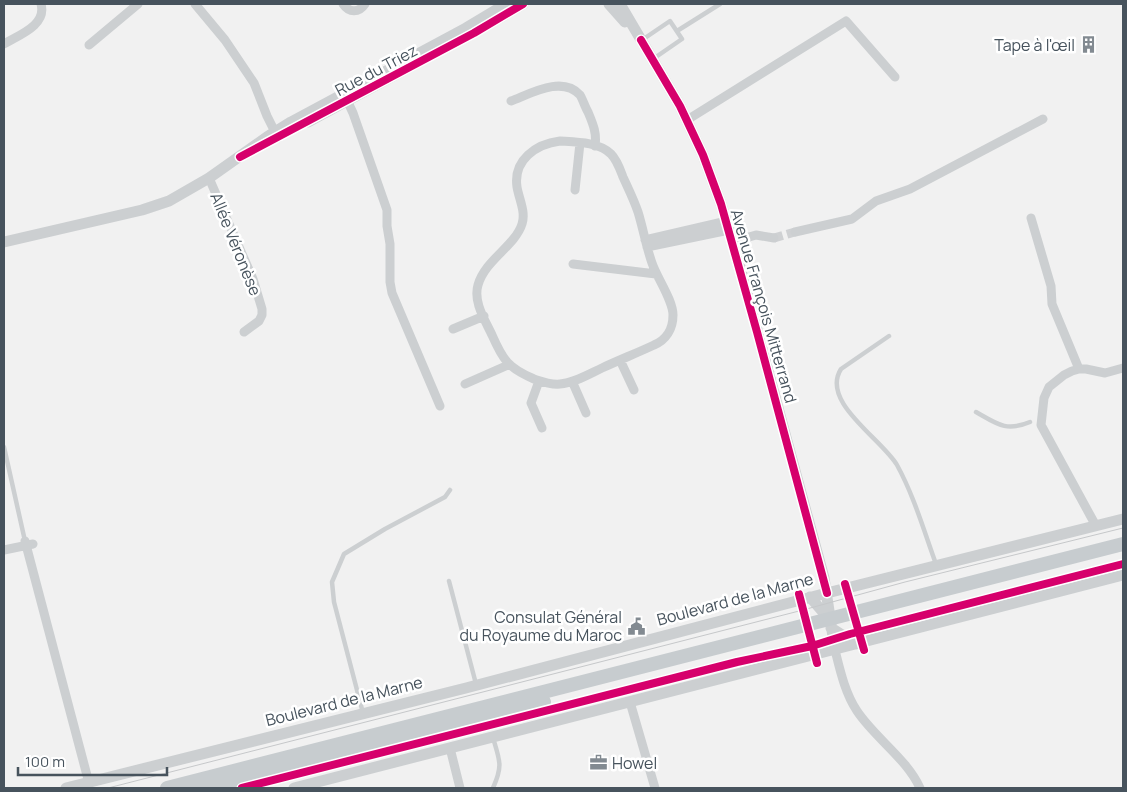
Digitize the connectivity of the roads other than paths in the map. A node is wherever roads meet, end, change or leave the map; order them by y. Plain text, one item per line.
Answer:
1 (41, 4) edge
2 (138, 4) edge
3 (196, 4) edge
4 (342, 4) edge
5 (365, 4) edge
6 (506, 4) edge
7 (523, 4) edge
8 (609, 4) edge
9 (620, 4) edge
10 (720, 4) edge
11 (677, 31) junction
12 (641, 40) junction
13 (4, 44) edge
14 (90, 45) dead end
15 (653, 58) junction
16 (895, 77) dead end
17 (346, 97) junction
18 (511, 101) dead end
19 (1042, 119) dead end
20 (687, 120) junction
21 (276, 135) junction
22 (580, 143) junction
23 (596, 146) junction
24 (210, 178) junction
25 (575, 190) dead end
26 (1032, 218) dead end
27 (728, 226) junction
28 (795, 232) tunnel mouth
29 (774, 238) tunnel mouth
30 (4, 242) edge
31 (732, 242) junction
32 (646, 244) junction
33 (573, 264) dead end
34 (656, 274) junction
35 (484, 316) junction
36 (453, 329) dead end
37 (244, 332) dead end
38 (889, 336) dead end
39 (620, 360) junction
40 (508, 365) junction
41 (1123, 368) edge
42 (1079, 369) junction
43 (539, 381) junction
44 (572, 381) junction
45 (465, 384) dead end
46 (634, 390) dead end
47 (440, 406) dead end
48 (976, 412) dead end
49 (586, 413) dead end
50 (1030, 422) dead end
51 (542, 428) dead end
52 (4, 448) edge
53 (450, 490) dead end
54 (1123, 519) edge
55 (1096, 526) junction
56 (28, 544) junction
57 (1123, 544) edge
58 (4, 550) edge
59 (1123, 553) edge
60 (937, 566) junction
61 (1123, 575) edge
62 (449, 582) dead end
63 (827, 593) junction
64 (810, 597) junction
65 (830, 623) junction
66 (856, 644) junction
67 (835, 650) junction
68 (476, 686) junction
69 (630, 702) junction
70 (363, 714) junction
71 (493, 737) junction
72 (450, 748) junction
73 (89, 782) junction
74 (66, 788) edge
75 (167, 788) edge
76 (207, 788) edge
77 (294, 788) edge
78 (460, 788) edge
79 (493, 788) edge
80 (655, 788) edge
81 (920, 788) edge

1 - 13 street
2 - 14 street
3 - 21 street
4 - 5 street
6 - 17 street, Rue du Triez
7 - 17 street, Rue du Triez
8 - 12 street, Avenue François Mitterrand
9 - 12 street, Avenue François Mitterrand
10 - 11 lane
11 - 12 lane
11 - 15 lane
12 - 15 street, Avenue François Mitterrand
15 - 20 street, Avenue François Mitterrand
16 - 20 street
17 - 21 street, Rue du Triez
17 - 47 street
18 - 23 street
19 - 28 street
20 - 27 street, Avenue François Mitterrand
21 - 24 street, Rue du Triez
22 - 23 street
22 - 25 street
22 - 35 street
23 - 32 street
24 - 30 street, Rue du Triez
24 - 37 street, Allée Véronèse
26 - 42 street
27 - 31 street, Avenue François Mitterrand
27 - 32 street
29 - 31 street
31 - 63 street, Avenue François Mitterrand
32 - 34 street
33 - 34 street
34 - 39 street
35 - 36 street
35 - 40 street
38 - 60 lane
39 - 44 street
39 - 46 street
40 - 43 street
40 - 45 street
41 - 42 street
42 - 55 street
43 - 44 street
43 - 51 street
44 - 49 street
48 - 50 lane
52 - 56 lane
53 - 70 lane
54 - 55 street, Boulevard de la Marne
55 - 60 street, Boulevard de la Marne
56 - 58 street
56 - 73 street
57 - 65 main road
59 - 65 main road
60 - 63 street, Boulevard de la Marne
61 - 66 street
62 - 68 lane
63 - 64 street, Boulevard de la Marne
63 - 65 street, Avenue François Mitterrand
64 - 65 street
64 - 68 street, Boulevard de la Marne
65 - 66 street
65 - 67 street, Avenue François Mitterrand
65 - 75 main road
65 - 76 main road
66 - 67 street
67 - 69 street
67 - 81 street
68 - 70 street, Boulevard de la Marne
69 - 71 street
69 - 80 street
70 - 73 street, Boulevard de la Marne
71 - 72 street
71 - 79 lane
72 - 77 street
72 - 78 street
73 - 74 street, Boulevard de la Marne

